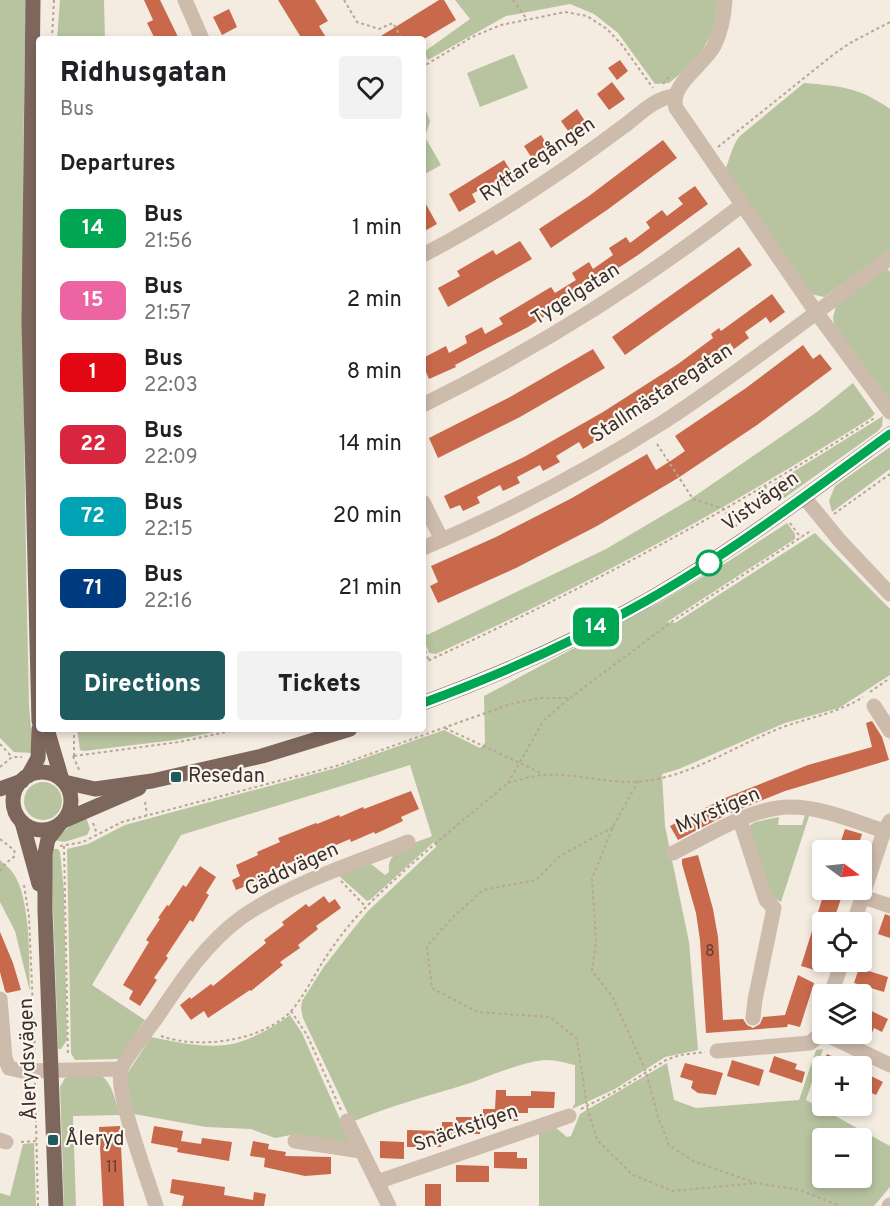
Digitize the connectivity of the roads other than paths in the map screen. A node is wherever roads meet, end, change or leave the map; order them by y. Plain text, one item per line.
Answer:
1 (33, 0) edge
2 (184, 0) edge
3 (725, 0) edge
4 (201, 36) edge
5 (675, 96) junction
6 (742, 205) junction
7 (426, 253) edge
8 (890, 258) edge
9 (816, 312) junction
10 (426, 404) edge
11 (885, 413) edge
12 (890, 434) edge
13 (804, 497) junction
14 (426, 508) edge
15 (442, 540) junction
16 (426, 547) edge
17 (36, 585) edge
18 (890, 594) edge
19 (426, 702) edge
20 (874, 706) dead end
21 (890, 731) edge
22 (39, 732) edge
23 (48, 732) edge
24 (340, 732) edge
25 (25, 778) junction
26 (63, 781) junction
27 (152, 781) junction
28 (0, 789) edge
29 (0, 810) edge
30 (20, 819) junction
31 (740, 820) junction
32 (62, 822) junction
33 (887, 826) edge
34 (408, 842) dead end
35 (673, 853) dead end
36 (872, 870) edge
37 (872, 900) edge
38 (890, 906) edge
39 (45, 910) junction
40 (0, 999) edge
41 (753, 1018) dead end
42 (812, 1042) edge
43 (849, 1044) edge
44 (717, 1051) road end
45 (890, 1065) edge
46 (121, 1069) junction
47 (51, 1070) junction
48 (569, 1116) road end
49 (347, 1121) road end
50 (295, 1141) dead end
51 (361, 1151) junction
52 (377, 1182) junction
53 (56, 1206) edge
54 (156, 1206) edge
55 (388, 1206) edge

1 - 17 main road
2 - 4 street
3 - 5 street
5 - 6 street
5 - 7 street, Ryttaregången
6 - 9 street
6 - 10 street, Tygelgatan
8 - 9 street, Stallmästaregatan
9 - 11 street
9 - 15 street, Stallmästaregatan
12 - 13 main road, Vistvägen
13 - 18 street
13 - 19 main road, Vistvägen
14 - 15 street
15 - 16 street, Stallmästaregatan
20 - 21 street
22 - 25 main road
23 - 26 main road
24 - 27 main road
25 - 26 main road
25 - 28 main road
25 - 30 main road
26 - 27 main road
26 - 32 main road
27 - 32 main road
29 - 30 main road
30 - 32 main road
30 - 39 main road, Ålerydsvägen
31 - 33 street, Myrstigen
31 - 35 street, Myrstigen
31 - 41 street
32 - 39 main road, Ålerydsvägen
33 - 36 street
34 - 46 street, Gäddvägen
37 - 38 street
39 - 47 main road, Ålerydsvägen
40 - 47 street
42 - 44 street
43 - 45 street
46 - 47 street
46 - 54 street
47 - 53 main road, Ålerydsvägen
48 - 52 street, Snäckstigen
49 - 51 street
50 - 51 street
51 - 52 street
52 - 55 street

